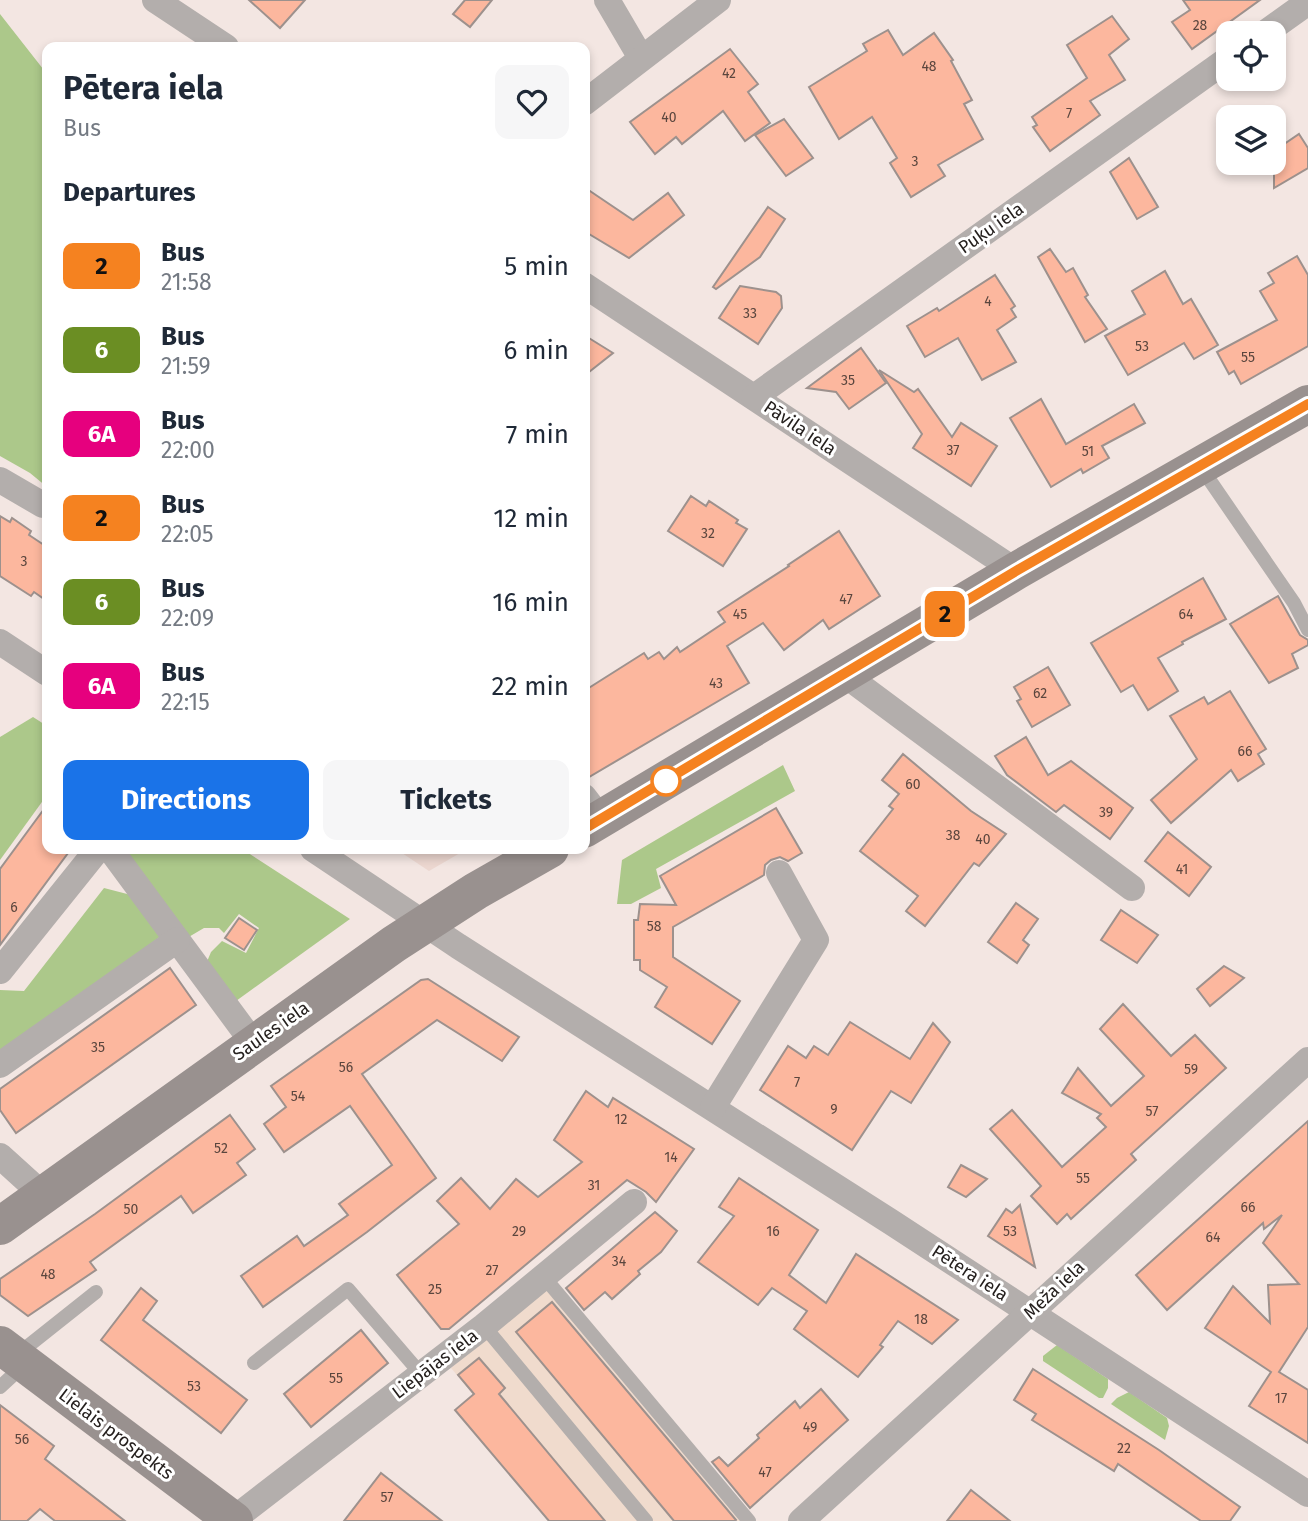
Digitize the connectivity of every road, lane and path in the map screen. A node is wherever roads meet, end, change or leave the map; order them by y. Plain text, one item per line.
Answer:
1 (155, 0) edge
2 (607, 0) edge
3 (718, 0) edge
4 (1307, 2) edge
5 (1281, 21) edge
6 (218, 42) edge
7 (641, 58) junction
8 (1216, 68) edge
9 (590, 98) edge
10 (590, 289) edge
11 (754, 397) junction
12 (1308, 404) edge
13 (1199, 465) junction
14 (0, 480) edge
15 (42, 504) edge
16 (1016, 571) junction
17 (1308, 630) edge
18 (0, 642) edge
19 (42, 670) edge
20 (844, 674) junction
21 (590, 815) edge
22 (94, 854) edge
23 (114, 854) edge
24 (321, 854) edge
25 (542, 854) edge
26 (779, 873) dead end
27 (1132, 888) dead end
28 (425, 923) junction
29 (177, 940) junction
30 (0, 971) edge
31 (254, 1044) junction
32 (1308, 1060) edge
33 (0, 1065) edge
34 (713, 1107) junction
35 (0, 1156) edge
36 (42, 1195) junction
37 (634, 1202) dead end
38 (0, 1226) edge
39 (544, 1278) junction
40 (96, 1292) dead end
41 (1030, 1312) junction
42 (484, 1326) junction
43 (10, 1363) edge
44 (254, 1363) dead end
45 (421, 1374) junction
46 (1308, 1494) edge
47 (232, 1521) edge
48 (646, 1521) edge
49 (749, 1521) edge
50 (801, 1521) edge

1 - 6 street
2 - 7 street
3 - 7 street
4 - 5 street
7 - 9 street
8 - 11 street, Puķu iela
10 - 11 street, Pāvila iela
11 - 16 street, Pāvila iela
12 - 13 street
13 - 16 street
13 - 17 lane
14 - 15 street
16 - 20 street
18 - 19 street
20 - 21 street
20 - 27 street
22 - 30 street
23 - 29 street
24 - 28 street, Pētera iela
25 - 28 street, Saules iela
26 - 34 street
28 - 31 street, Saules iela
28 - 34 street, Pētera iela
29 - 31 street
29 - 33 street
31 - 36 street, Saules iela
32 - 41 street, Meža iela
34 - 41 street, Pētera iela
35 - 36 street
36 - 38 street, Saules iela
37 - 39 street, Liepājas iela
39 - 42 street, Liepājas iela
39 - 49 lane
40 - 43 lane
41 - 46 street, Pētera iela
41 - 50 street, Meža iela
42 - 45 street, Liepājas iela
42 - 48 lane
43 - 47 street, Lielais prospekts
44 - 45 lane
45 - 47 street, Liepājas iela

